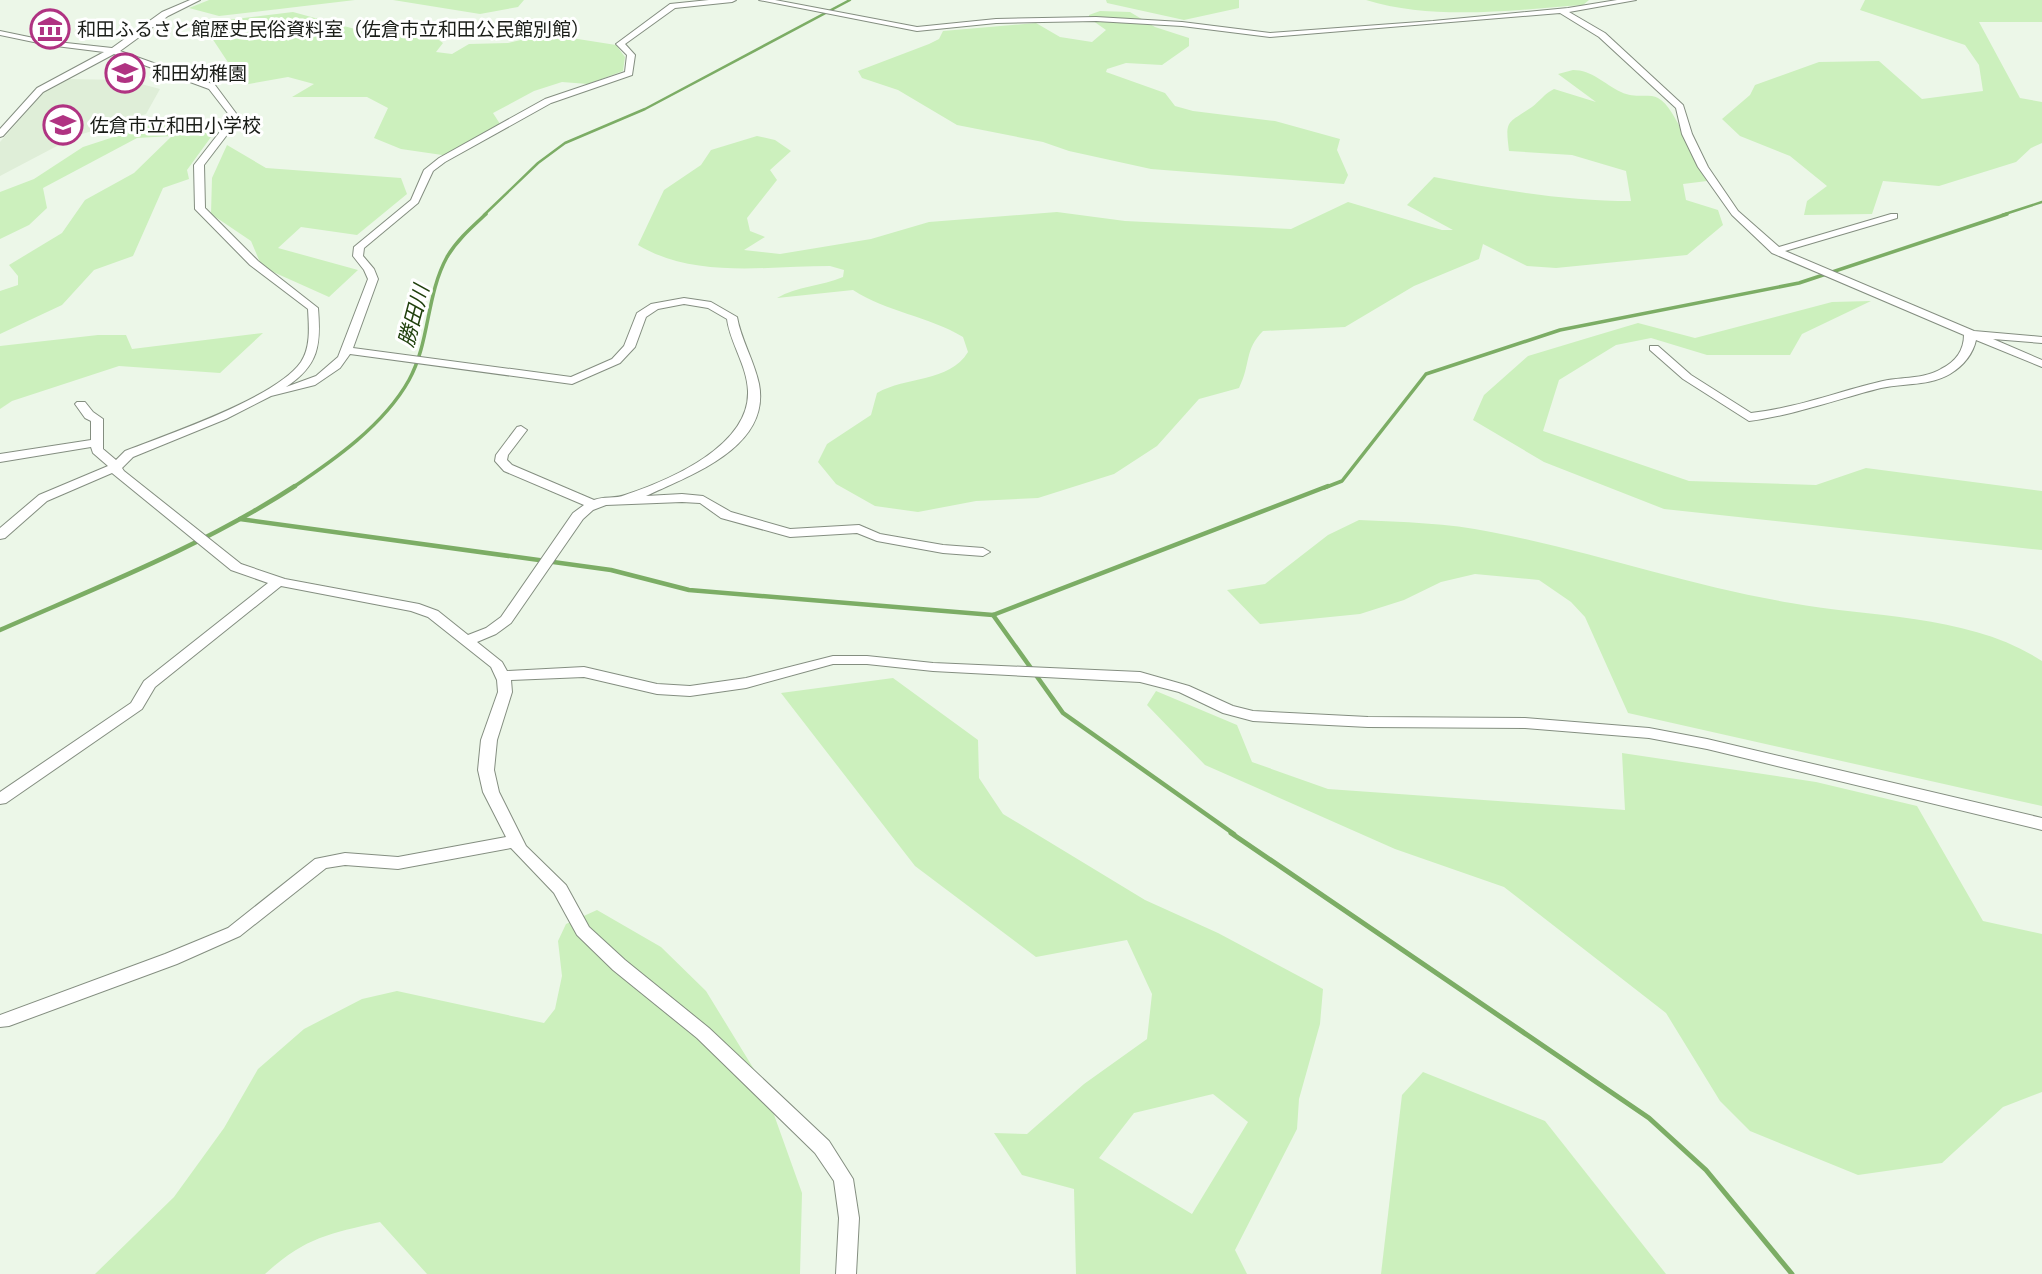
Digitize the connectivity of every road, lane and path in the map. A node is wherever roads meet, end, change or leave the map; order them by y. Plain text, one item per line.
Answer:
1 (196, 0) edge
2 (732, 0) edge
3 (763, 0) edge
4 (1632, 0) edge
5 (1562, 11) junction
6 (0, 33) edge
7 (113, 51) junction
8 (0, 134) edge
9 (1894, 216) dead end
10 (1776, 251) junction
11 (1970, 334) junction
12 (2042, 340) edge
13 (1654, 348) dead end
14 (346, 350) junction
15 (2042, 364) edge
16 (262, 395) junction
17 (81, 404) dead end
18 (522, 429) dead end
19 (96, 443) junction
20 (0, 458) edge
21 (116, 467) junction
22 (630, 498) junction
23 (594, 505) junction
24 (0, 535) edge
25 (983, 552) dead end
26 (278, 582) junction
27 (467, 641) junction
28 (503, 677) junction
29 (0, 799) edge
30 (2042, 824) edge
31 (516, 841) junction
32 (4, 1021) dead end
33 (846, 1274) edge

1 - 7 street
2 - 14 street
3 - 5 street
4 - 5 street
5 - 10 street
6 - 7 street
7 - 8 street
7 - 16 street
9 - 10 street
10 - 11 street
11 - 12 street
11 - 13 street
11 - 15 street
14 - 16 street
14 - 22 street
16 - 21 street
17 - 19 street
18 - 23 street
19 - 20 street
19 - 21 street
21 - 24 street
21 - 26 street
22 - 23 street
22 - 25 street
23 - 27 street
26 - 27 street
26 - 29 street
27 - 28 street
28 - 30 street
28 - 31 street
31 - 32 street
31 - 33 street

